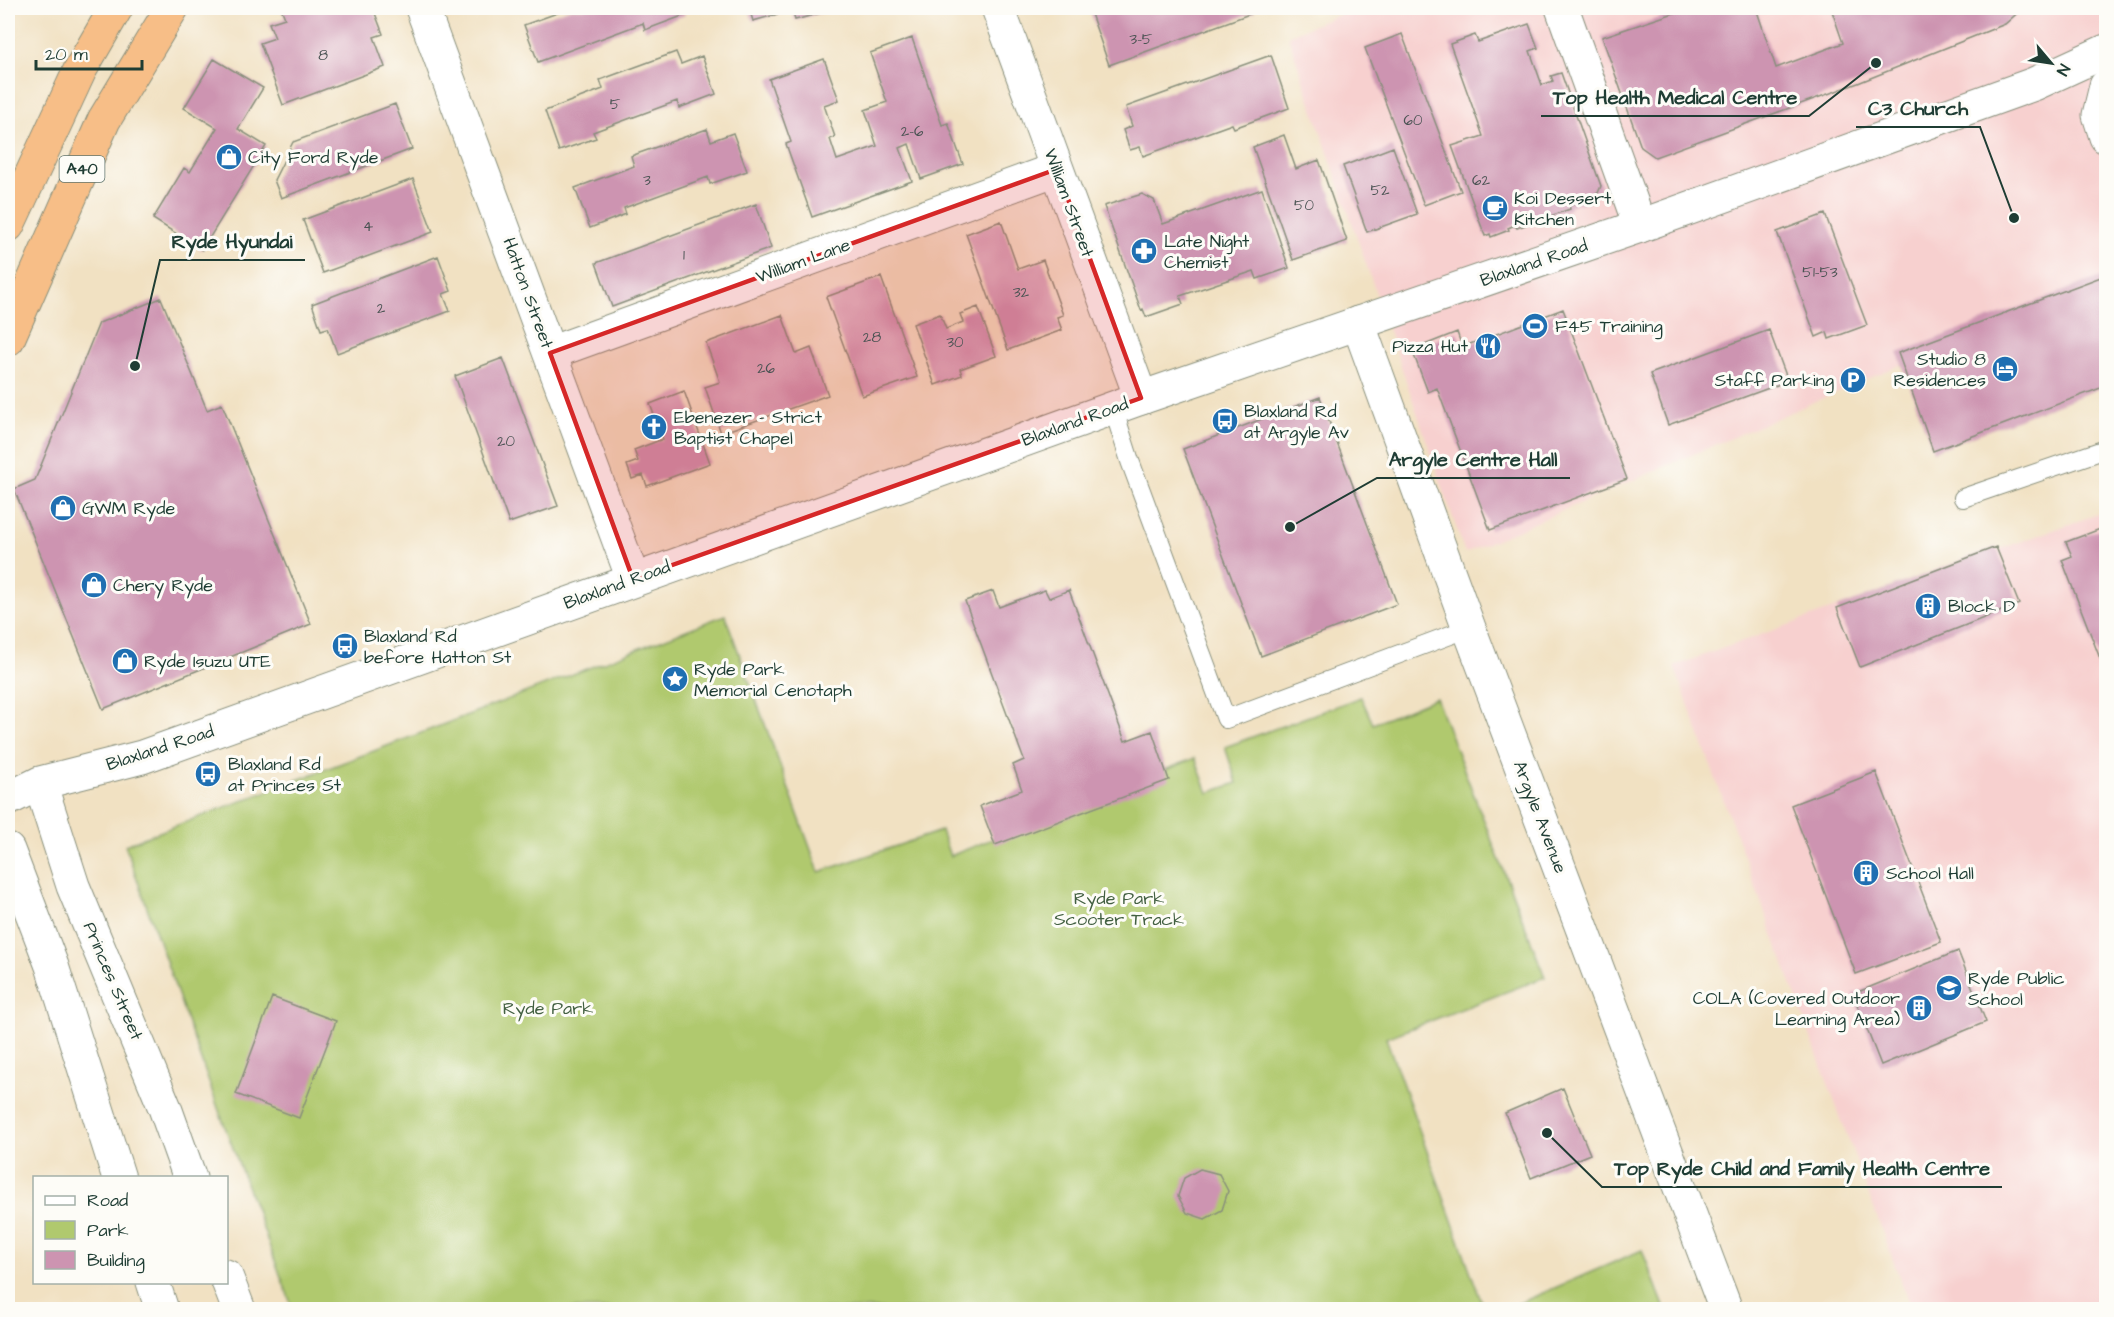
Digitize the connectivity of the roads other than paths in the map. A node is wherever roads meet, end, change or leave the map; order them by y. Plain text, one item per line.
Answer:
1 (116, 8) edge
2 (172, 8) edge
3 (422, 8) edge
4 (998, 8) edge
5 (1562, 8) edge
6 (2106, 51) edge
7 (2106, 86) edge
8 (2106, 137) edge
9 (1056, 169) junction
10 (8, 225) edge
11 (1641, 226) junction
12 (1358, 323) junction
13 (8, 339) edge
14 (550, 353) junction
15 (1127, 403) junction
16 (2106, 449) edge
17 (1963, 498) dead end
18 (633, 579) junction
19 (1469, 628) junction
20 (8, 776) edge
21 (40, 783) junction
22 (8, 800) edge
23 (8, 850) edge
24 (118, 1176) edge
25 (189, 1176) edge
26 (228, 1281) edge
27 (154, 1284) edge
28 (162, 1310) edge
29 (239, 1310) edge
30 (1726, 1310) edge

1 - 10 highway, A40
2 - 13 highway, A40
3 - 14 street, Hatton Street
4 - 9 street, William Street
5 - 11 street
6 - 11 street, Blaxland Road
7 - 8 street
9 - 14 street, William Lane
9 - 15 street, William Street
11 - 12 street, Blaxland Road
12 - 15 street, Blaxland Road
12 - 19 street, Argyle Avenue
14 - 18 street, Hatton Street
15 - 18 street, Blaxland Road
15 - 19 lane
16 - 17 lane
18 - 21 street, Blaxland Road
19 - 30 street, Argyle Avenue
20 - 21 street, Blaxland Road
21 - 22 street, Blaxland Road
21 - 25 street, Princes Street
23 - 24 street
26 - 29 street
27 - 28 street

